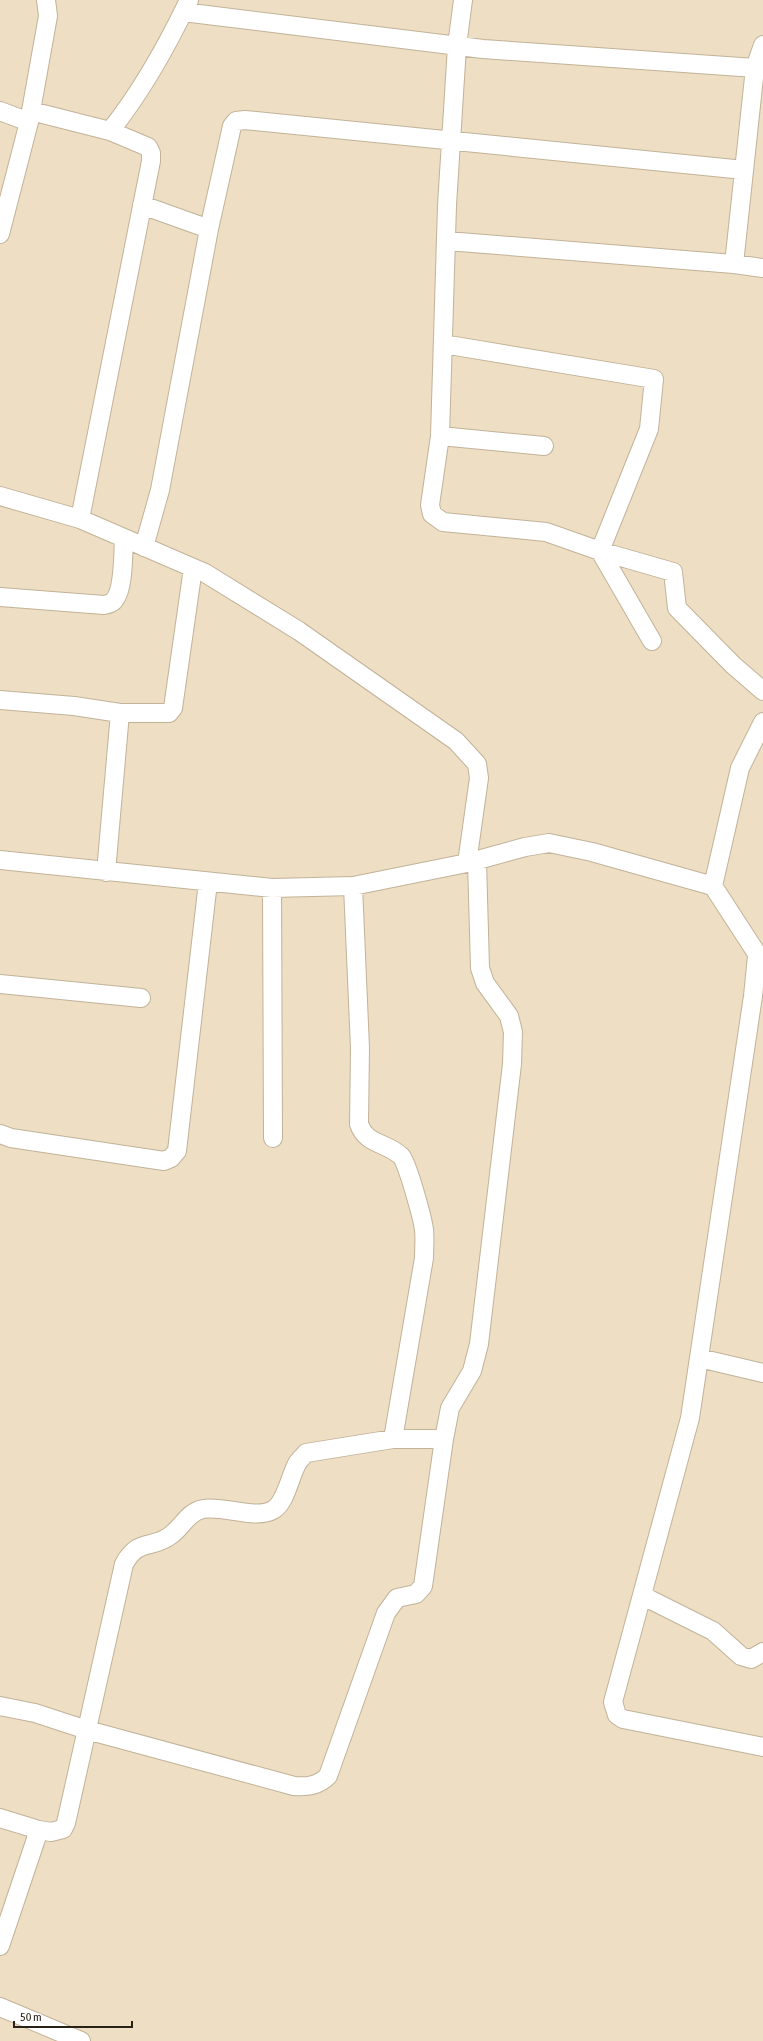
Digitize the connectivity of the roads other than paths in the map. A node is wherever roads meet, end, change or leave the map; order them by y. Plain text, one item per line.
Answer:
1 (46, 0) edge
2 (464, 0) edge
3 (186, 6) edge
4 (763, 45) edge
5 (457, 46) junction
6 (755, 68) junction
7 (0, 111) edge
8 (30, 116) junction
9 (110, 131) junction
10 (755, 141) edge
11 (451, 142) junction
12 (744, 170) junction
13 (142, 205) junction
14 (209, 229) junction
15 (0, 231) edge
16 (447, 241) junction
17 (734, 264) junction
18 (763, 268) edge
19 (443, 344) junction
20 (440, 436) junction
21 (544, 446) dead end
22 (0, 496) edge
23 (80, 519) junction
24 (124, 538) junction
25 (144, 546) junction
26 (600, 551) junction
27 (193, 568) junction
28 (0, 597) edge
29 (652, 641) dead end
30 (763, 691) edge
31 (0, 700) edge
32 (120, 713) junction
33 (763, 722) edge
34 (0, 860) edge
35 (472, 862) junction
36 (106, 872) junction
37 (208, 882) junction
38 (353, 886) junction
39 (713, 886) junction
40 (272, 888) junction
41 (760, 960) edge
42 (0, 984) edge
43 (141, 998) dead end
44 (0, 1134) edge
45 (273, 1138) dead end
46 (699, 1358) junction
47 (763, 1373) edge
48 (393, 1439) junction
49 (444, 1439) junction
50 (643, 1596) junction
51 (763, 1652) edge
52 (0, 1706) edge
53 (87, 1730) junction
54 (763, 1747) edge
55 (0, 1818) edge
56 (39, 1830) junction
57 (0, 1946) edge
58 (0, 2007) edge
59 (81, 2041) edge

1 - 8 street
2 - 5 street
3 - 5 street
3 - 9 street
4 - 6 street
5 - 6 street
5 - 11 street
6 - 10 street
7 - 8 street
8 - 9 street
8 - 15 street
9 - 13 street
10 - 12 street
11 - 12 street
11 - 14 street
11 - 16 street
12 - 17 street
13 - 14 street
13 - 23 street
14 - 25 street
16 - 17 street
16 - 19 street
17 - 18 street
19 - 20 street
19 - 26 street
20 - 21 street
20 - 26 street
22 - 23 street
23 - 24 street
24 - 25 street
24 - 28 street
25 - 27 street
26 - 29 street
26 - 30 street
27 - 32 street
27 - 35 street
31 - 32 street
32 - 36 street
33 - 39 street
34 - 36 street
35 - 38 street
35 - 39 street
35 - 49 street
36 - 37 street
37 - 40 street
37 - 44 street
38 - 40 street
38 - 48 street
39 - 41 street
40 - 45 street
41 - 46 street
42 - 43 street
46 - 47 street
46 - 50 street
48 - 49 street
48 - 53 street
49 - 53 street
50 - 51 street
50 - 54 street
52 - 53 street
53 - 56 street
55 - 56 street
56 - 57 street
58 - 59 street

